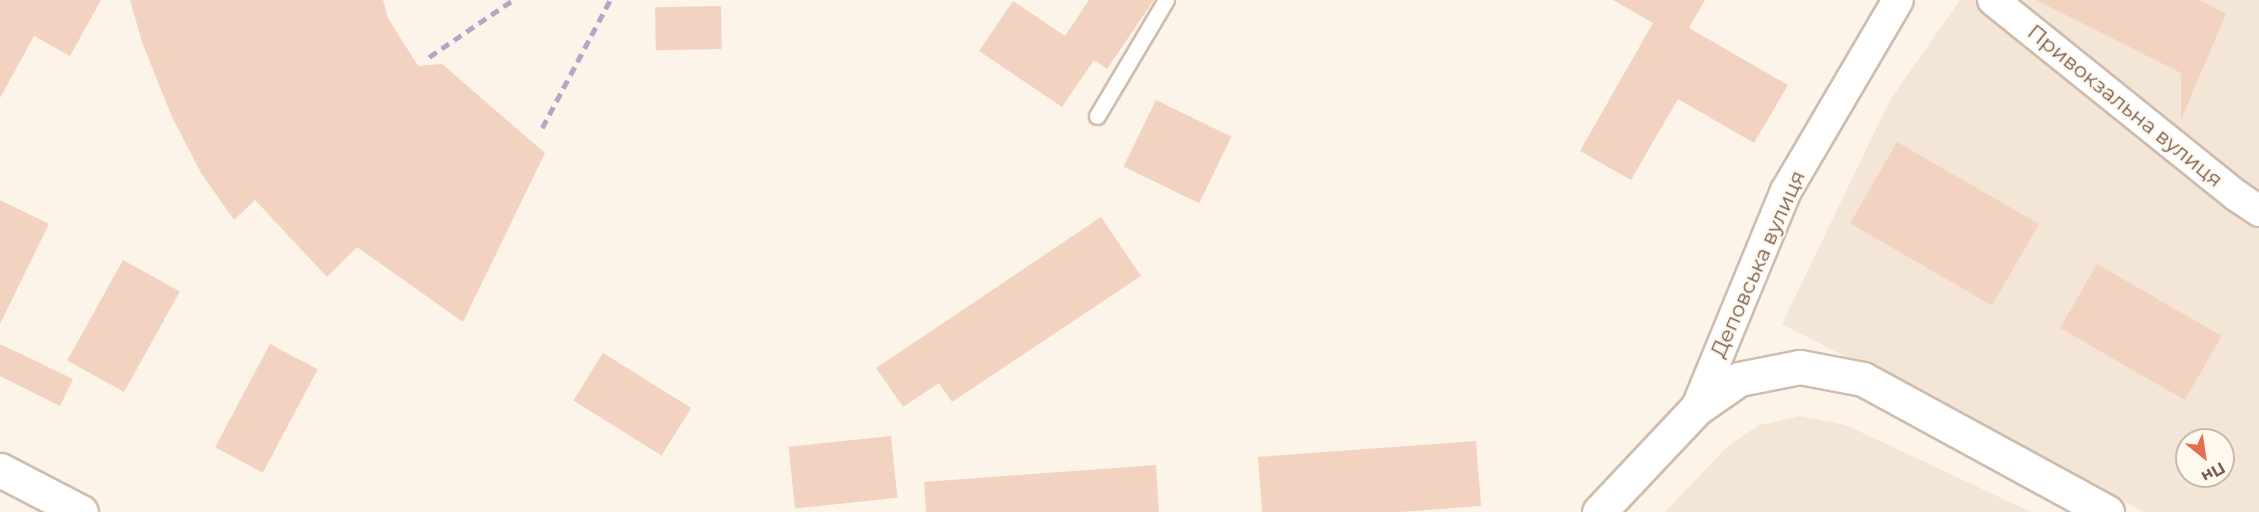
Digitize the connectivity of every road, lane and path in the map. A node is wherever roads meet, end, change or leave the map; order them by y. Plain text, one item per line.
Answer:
1 (1166, 0) edge
2 (1898, 0) edge
3 (1993, 0) edge
4 (1097, 116) dead end
5 (2259, 211) edge
6 (1696, 409) junction
7 (0, 470) edge
8 (81, 512) edge
9 (1599, 512) edge
10 (2107, 512) edge

1 - 4 lane
2 - 6 street, Деповська вулиця
3 - 5 street, Привокзальна вулиця
6 - 9 main road, Деповська вулиця
6 - 10 main road
7 - 8 main road

